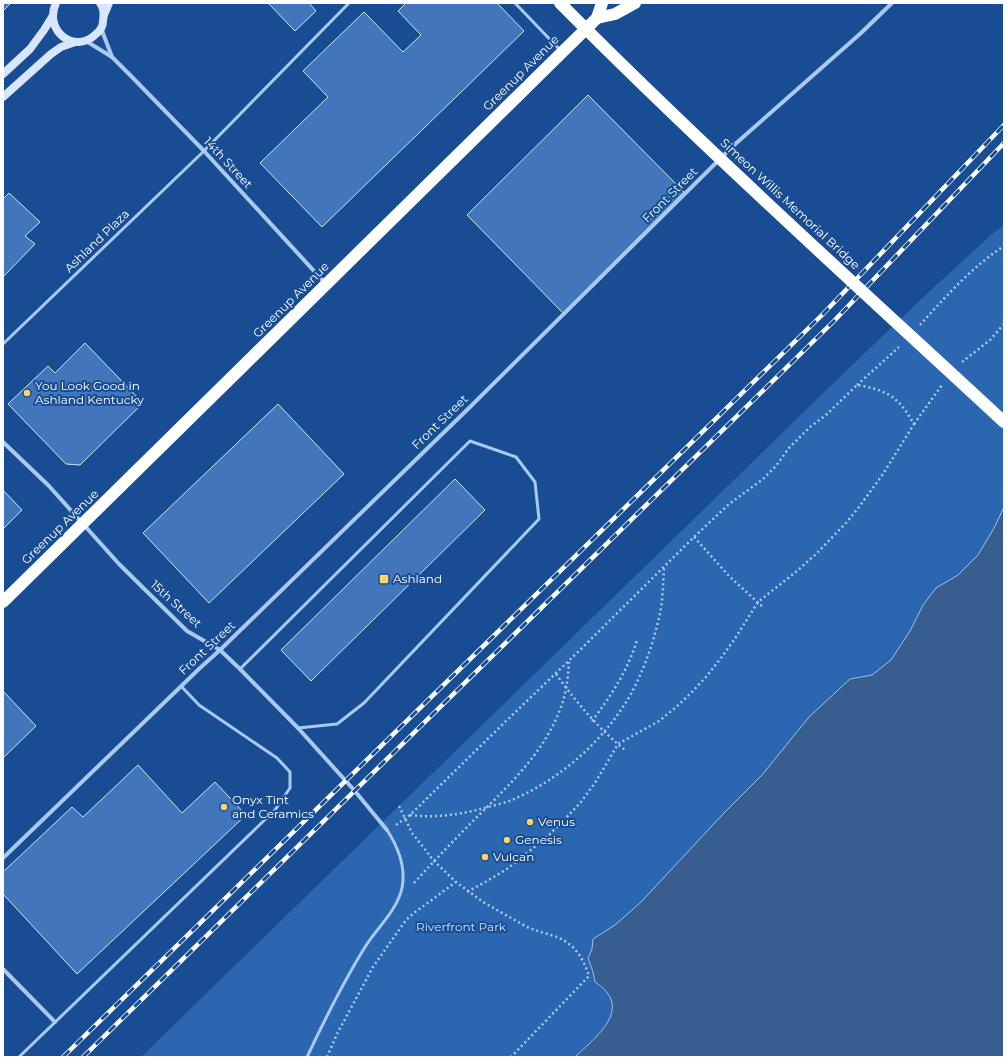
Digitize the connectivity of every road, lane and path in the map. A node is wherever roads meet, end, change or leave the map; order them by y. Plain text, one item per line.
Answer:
1 (56, 3) edge
2 (100, 3) edge
3 (109, 3) edge
4 (349, 3) edge
5 (515, 3) edge
6 (560, 3) edge
7 (635, 3) edge
8 (892, 3) edge
9 (609, 9) edge
10 (104, 15) junction
11 (52, 17) junction
12 (101, 27) junction
13 (86, 41) junction
14 (75, 42) junction
15 (562, 52) junction
16 (112, 57) junction
17 (3, 74) edge
18 (3, 97) edge
19 (204, 151) junction
20 (1004, 246) edge
21 (326, 285) junction
22 (919, 327) dead end
23 (902, 343) dead end
24 (3, 344) edge
25 (857, 385) junction
26 (1004, 422) edge
27 (3, 442) edge
28 (83, 524) junction
29 (694, 537) junction
30 (664, 566) junction
31 (3, 602) edge
32 (758, 602) junction
33 (764, 608) dead end
34 (638, 640) dead end
35 (220, 650) junction
36 (569, 661) junction
37 (240, 669) junction
38 (556, 674) junction
39 (181, 686) junction
40 (566, 688) junction
41 (592, 720) junction
42 (298, 728) junction
43 (604, 732) junction
44 (618, 744) junction
45 (625, 750) dead end
46 (399, 806) dead end
47 (486, 808) junction
48 (410, 815) junction
49 (405, 819) junction
50 (387, 830) junction
51 (3, 858) edge
52 (434, 861) junction
53 (456, 882) junction
54 (467, 892) junction
55 (395, 906) junction
56 (3, 969) edge
57 (55, 1022) junction
58 (19, 1057) edge
59 (307, 1057) edge
60 (327, 1057) edge
61 (511, 1057) edge

1 - 11 main road
2 - 10 main road
3 - 10 main road
4 - 19 lane, Ashland Plaza
5 - 15 lane
6 - 26 highway, Simeon Willis Memorial Bridge, bridge
7 - 9 highway, Greenup Avenue
8 - 35 street, Front Street
9 - 15 highway, Greenup Avenue
10 - 12 main road
11 - 14 main road
11 - 17 main road
12 - 13 main road
12 - 16 street, 14th Street
13 - 14 main road
13 - 16 street, 14th Street
14 - 18 main road
15 - 21 highway, Greenup Avenue
16 - 19 street, 14th Street
19 - 21 street, 14th Street
19 - 24 lane, Ashland Plaza
20 - 22 path
21 - 28 highway, Greenup Avenue
23 - 25 path
25 - 29 path
25 - 32 path
27 - 28 street, 15th Street
28 - 31 highway, Greenup Avenue
28 - 35 street, 15th Street
29 - 30 path
29 - 32 path
30 - 36 path
30 - 43 path
32 - 33 path
32 - 44 path
34 - 41 path
35 - 37 street, 15th Street
35 - 39 street, Front Street
36 - 38 path
36 - 40 path
37 - 42 street, 15th Street
37 - 42 lane
38 - 40 path
38 - 48 path
39 - 51 street, Front Street
39 - 57 lane
40 - 41 path
40 - 47 path
41 - 43 path
42 - 50 street, 15th Street
43 - 44 path
43 - 47 path
44 - 45 path
44 - 54 path
46 - 49 path
47 - 48 path
47 - 52 path
48 - 49 path
49 - 50 path
49 - 52 path
50 - 55 lane
52 - 53 path
52 - 55 path
53 - 54 path
53 - 60 path
54 - 61 path
55 - 59 lane
56 - 57 street
57 - 58 lane

